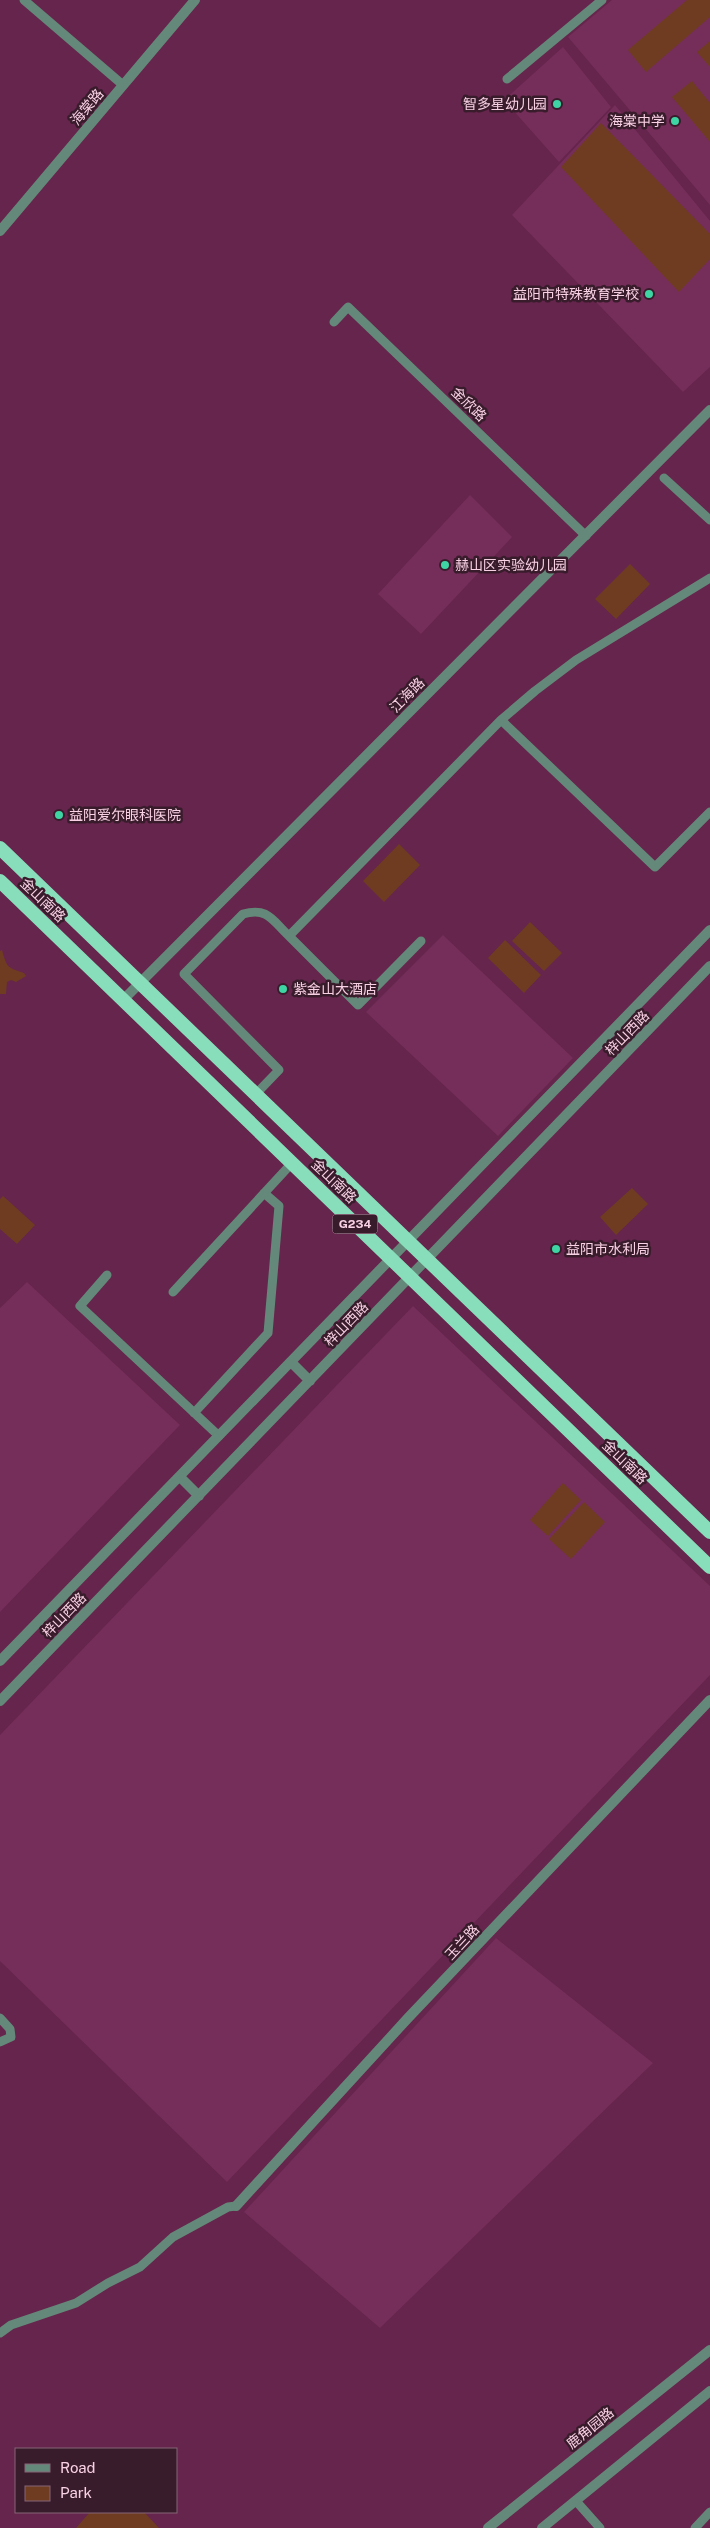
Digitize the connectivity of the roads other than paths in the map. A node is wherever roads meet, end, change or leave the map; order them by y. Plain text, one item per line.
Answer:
1 (24, 0) edge
2 (195, 0) edge
3 (602, 0) edge
4 (507, 79) dead end
5 (124, 85) junction
6 (0, 231) edge
7 (334, 322) dead end
8 (710, 410) edge
9 (664, 478) dead end
10 (710, 520) edge
11 (586, 536) junction
12 (710, 578) edge
13 (502, 720) junction
14 (710, 812) edge
15 (0, 848) edge
16 (0, 881) edge
17 (710, 930) edge
18 (288, 936) junction
19 (421, 941) dead end
20 (710, 966) edge
21 (140, 983) junction
22 (123, 1000) junction
23 (256, 1095) junction
24 (292, 1163) junction
25 (264, 1193) junction
26 (408, 1242) junction
27 (392, 1258) junction
28 (427, 1260) junction
29 (107, 1275) dead end
30 (410, 1277) junction
31 (173, 1292) dead end
32 (291, 1362) junction
33 (310, 1381) junction
34 (194, 1413) junction
35 (219, 1436) junction
36 (180, 1476) junction
37 (199, 1496) junction
38 (710, 1532) edge
39 (710, 1567) edge
40 (0, 1661) edge
41 (0, 1700) edge
42 (710, 1700) edge
43 (0, 2018) edge
44 (0, 2042) edge
45 (236, 2206) joint
46 (0, 2333) edge
47 (710, 2350) edge
48 (710, 2391) edge
49 (576, 2501) junction
50 (710, 2512) edge
51 (488, 2528) edge
52 (542, 2528) edge
53 (600, 2528) edge
54 (695, 2528) edge

1 - 5 street
2 - 5 street, 海棠路
3 - 4 street
5 - 6 street, 海棠路
7 - 11 street, 金欣路
8 - 11 street, 江海路
9 - 10 street
11 - 21 street, 江海路
12 - 13 street
13 - 14 street
13 - 18 street
15 - 21 highway, 金山南路 / G234
16 - 22 highway, 金山南路 / G234
17 - 26 street, 梓山西路
18 - 19 street
18 - 23 street
20 - 28 street, 梓山西路
21 - 22 street, 江海路
21 - 23 highway, 金山南路 / G234
22 - 24 highway, 金山南路 / G234
23 - 26 highway, 金山南路 / G234
24 - 25 street
24 - 27 highway, 金山南路 / G234
25 - 31 street
25 - 34 street
26 - 27 street, 梓山西路
26 - 28 highway, 金山南路 / G234
27 - 30 highway, 金山南路 / G234
27 - 32 street, 梓山西路
28 - 30 street, 梓山西路
28 - 38 highway, 金山南路 / G234
29 - 34 street
30 - 33 street, 梓山西路
30 - 39 highway, 金山南路 / G234
32 - 33 street
32 - 35 street, 梓山西路
33 - 37 street, 梓山西路
34 - 35 street
35 - 36 street, 梓山西路
36 - 37 street
36 - 40 street, 梓山西路
37 - 41 street, 梓山西路
42 - 45 street, 玉兰路
43 - 44 street
45 - 46 street
47 - 51 street, 鹿角园路
48 - 49 street
49 - 52 street
49 - 53 street
50 - 54 street

